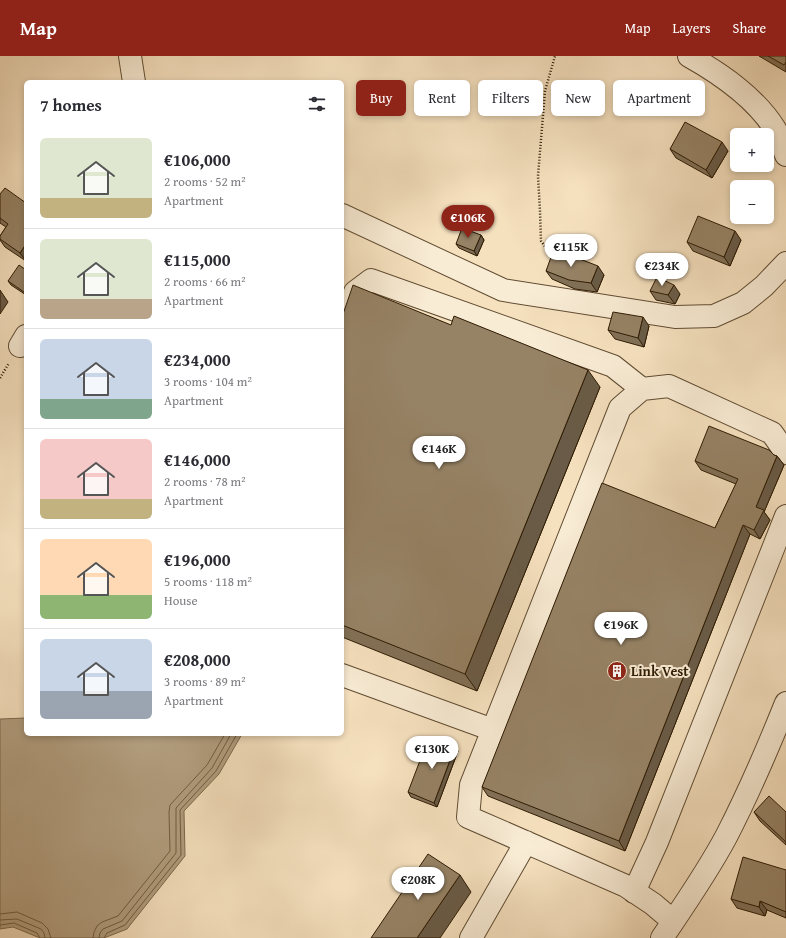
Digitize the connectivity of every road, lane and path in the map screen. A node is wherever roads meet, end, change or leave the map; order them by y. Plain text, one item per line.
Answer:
1 (130, 56) edge
2 (555, 56) edge
3 (689, 56) edge
4 (134, 80) edge
5 (786, 155) edge
6 (344, 216) edge
7 (552, 256) edge
8 (786, 263) edge
9 (344, 324) edge
10 (642, 389) junction
11 (786, 453) edge
12 (786, 516) edge
13 (344, 677) edge
14 (786, 703) edge
15 (493, 730) junction
16 (526, 842) junction
17 (634, 892) junction
18 (668, 929) edge
19 (472, 938) edge

1 - 4 street
2 - 7 path
3 - 5 street
6 - 8 street
9 - 10 street
10 - 11 street
10 - 15 street
12 - 17 street
13 - 15 street
14 - 18 street
15 - 16 street
16 - 17 street
16 - 19 street
17 - 18 street

